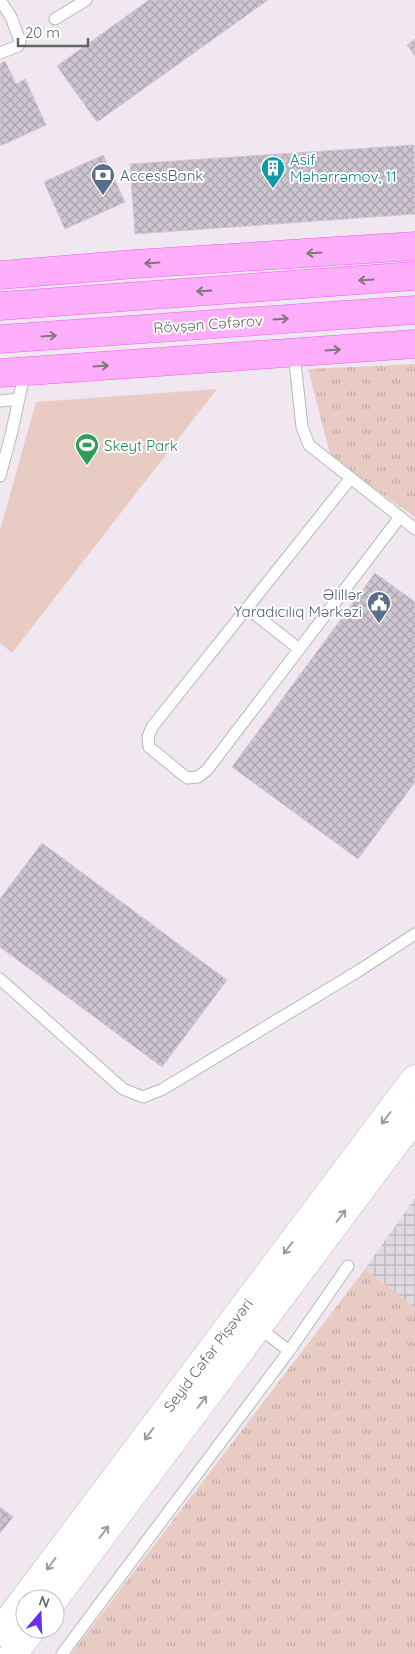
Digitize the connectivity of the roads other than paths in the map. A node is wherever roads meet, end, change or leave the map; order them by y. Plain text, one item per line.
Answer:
1 (0, 0) edge
2 (86, 0) edge
3 (55, 19) dead end
4 (0, 53) edge
5 (415, 246) edge
6 (0, 274) edge
7 (415, 276) edge
8 (0, 306) edge
9 (415, 310) edge
10 (0, 339) edge
11 (415, 344) edge
12 (294, 353) junction
13 (12, 372) edge
14 (19, 400) junction
15 (0, 401) edge
16 (0, 476) edge
17 (350, 479) junction
18 (400, 517) junction
19 (415, 528) edge
20 (247, 608) junction
21 (299, 649) junction
22 (415, 934) edge
23 (0, 979) edge
24 (415, 1079) edge
25 (415, 1117) edge
26 (348, 1266) dead end
27 (258, 1327) junction
28 (290, 1350) junction
29 (62, 1589) edge
30 (0, 1632) edge
31 (24, 1639) edge
32 (13, 1654) edge
33 (62, 1654) edge

1 - 4 lane
2 - 3 lane
5 -> 6 main road
7 -> 8 main road
10 -> 9 main road, Rövşən Cəfərov
12 -> 11 main road
13 -> 12 main road
12 - 17 lane
13 - 14 lane
14 - 15 lane
14 - 16 lane
17 - 18 lane
17 - 20 lane
18 - 19 lane
18 - 21 lane
20 - 21 lane
20 - 21 lane
22 - 23 lane
24 -> 30 street, Seyid Cəfər Pişəvəri
27 -> 25 street, Seyid Cəfər Pişəvəri
26 - 28 lane
27 - 28 lane
29 -> 27 street, Seyid Cəfər Pişəvəri
28 - 33 lane
31 - 32 street

